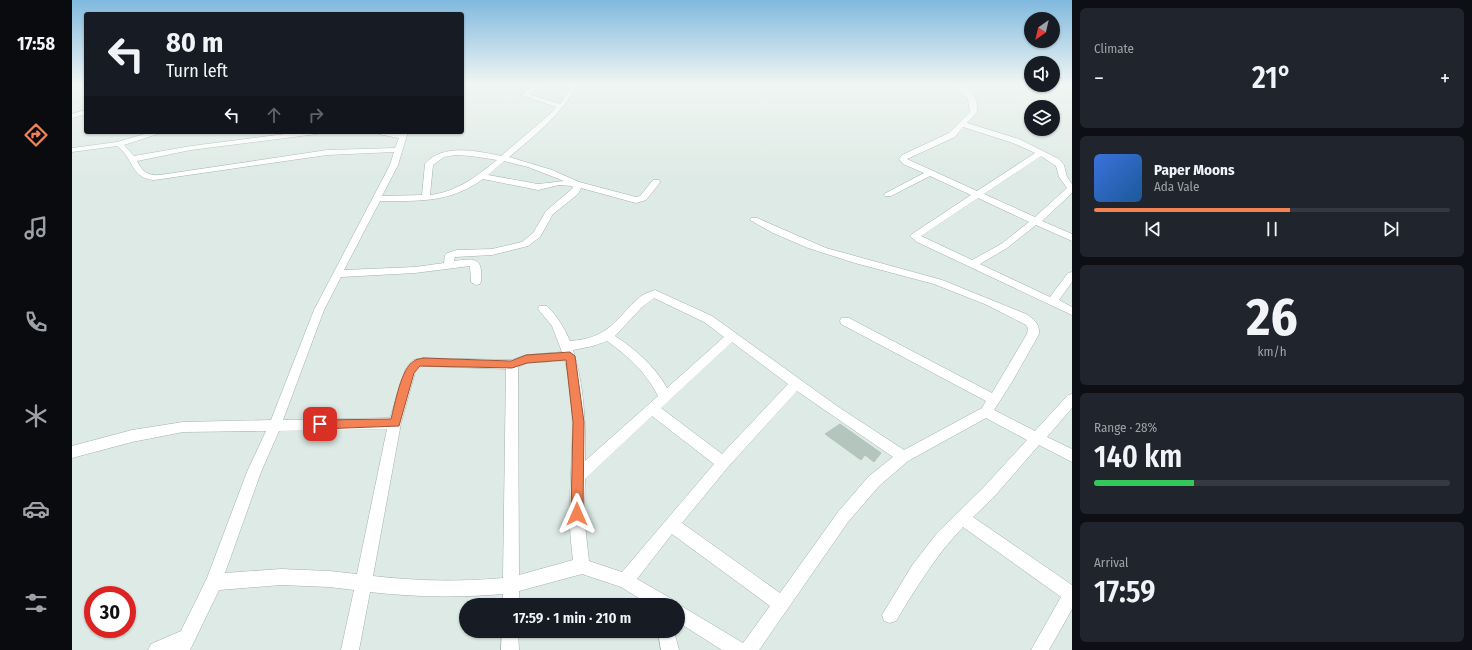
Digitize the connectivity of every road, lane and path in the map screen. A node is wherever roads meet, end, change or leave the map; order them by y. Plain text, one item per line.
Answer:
1 (552, 114) edge
2 (971, 114) edge
3 (962, 124) junction
4 (153, 134) edge
5 (295, 134) edge
6 (403, 134) edge
7 (118, 144) junction
8 (72, 150) edge
9 (399, 150) junction
10 (1041, 152) junction
11 (133, 159) junction
12 (503, 159) junction
13 (930, 173) junction
14 (481, 176) junction
15 (656, 182) dead end
16 (576, 184) junction
17 (888, 194) dead end
18 (977, 196) junction
19 (426, 197) junction
20 (376, 198) junction
21 (754, 220) dead end
22 (1033, 221) junction
23 (1072, 238) edge
24 (449, 265) junction
25 (972, 265) junction
26 (339, 274) junction
27 (1072, 275) edge
28 (476, 282) dead end
29 (1052, 302) junction
30 (544, 308) dead end
31 (1072, 311) edge
32 (845, 321) dead end
33 (607, 336) junction
34 (732, 336) junction
35 (568, 351) junction
36 (512, 365) junction
37 (796, 384) junction
38 (665, 397) junction
39 (1072, 399) edge
40 (995, 400) junction
41 (652, 409) junction
42 (986, 412) junction
43 (395, 423) junction
44 (275, 425) junction
45 (1038, 438) junction
46 (72, 452) edge
47 (1072, 456) edge
48 (903, 457) junction
49 (722, 463) junction
50 (579, 475) junction
51 (962, 518) junction
52 (671, 524) junction
53 (582, 566) junction
54 (625, 581) junction
55 (214, 582) junction
56 (363, 583) junction
57 (511, 585) junction
58 (1072, 594) edge
59 (511, 598) edge
60 (652, 598) edge
61 (782, 604) junction
62 (890, 615) dead end
63 (685, 616) edge
64 (510, 638) edge
65 (667, 638) edge
66 (184, 644) edge
67 (157, 650) edge
68 (350, 650) edge
69 (510, 650) edge
70 (670, 650) edge
71 (738, 650) edge
72 (749, 650) edge
73 (1040, 650) edge

1 - 12 street
2 - 3 street
3 - 10 street
3 - 13 street
4 - 7 street
5 - 11 street
6 - 9 street
7 - 8 street
7 - 11 street
9 - 11 street
9 - 20 street
10 - 18 street
10 - 22 street
12 - 14 street
12 - 16 street
12 - 19 street
13 - 17 street
13 - 18 street
14 - 16 street
14 - 19 street
15 - 16 street
16 - 24 street
18 - 22 street
18 - 25 street
19 - 20 street
20 - 26 street
21 - 40 street
22 - 23 street
22 - 25 street
24 - 26 street
24 - 28 street
25 - 29 street
26 - 44 street
27 - 29 street
29 - 31 street
30 - 35 street
32 - 40 street
33 - 34 street
33 - 35 street
33 - 38 street
34 - 37 street
34 - 38 street
35 - 36 street
35 - 50 street
36 - 43 street
36 - 57 street
37 - 48 street
37 - 49 street
38 - 41 street
39 - 45 street
40 - 42 street
41 - 49 street
41 - 50 street
42 - 45 street
42 - 48 street
43 - 44 street
43 - 56 street
44 - 46 street
44 - 55 street
45 - 47 street
45 - 51 street
48 - 61 street
49 - 52 street
50 - 53 street
51 - 58 street
51 - 62 street
52 - 54 street
52 - 61 street
53 - 54 street
53 - 57 street
54 - 60 street
55 - 56 street
55 - 66 street
56 - 57 street
56 - 68 street
57 - 59 street
58 - 73 street
61 - 72 street
63 - 71 street
64 - 69 street
65 - 70 street
66 - 67 street

